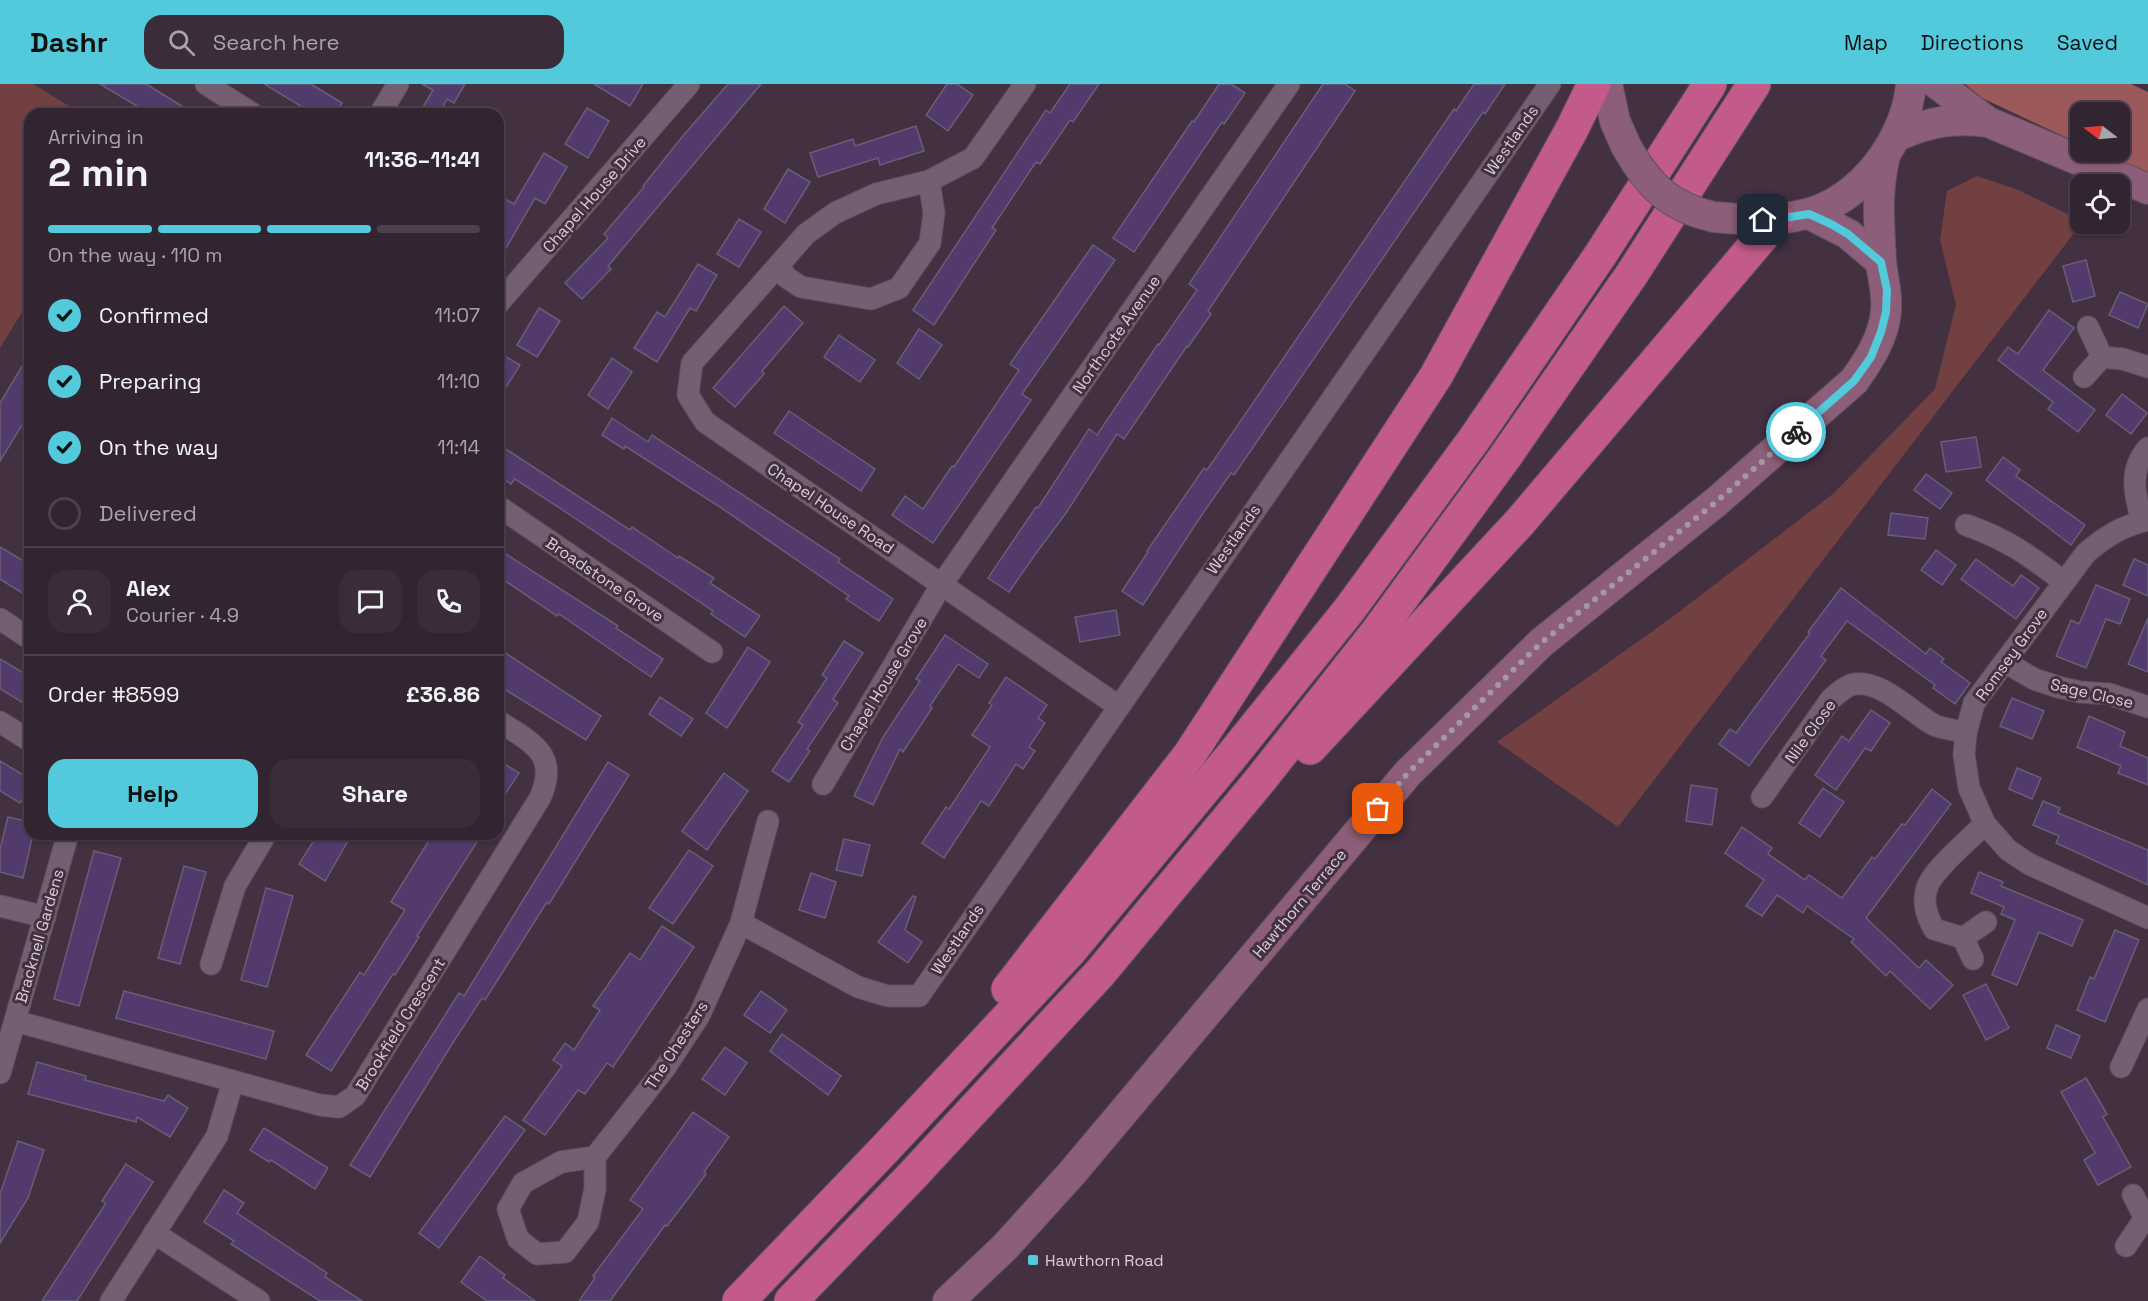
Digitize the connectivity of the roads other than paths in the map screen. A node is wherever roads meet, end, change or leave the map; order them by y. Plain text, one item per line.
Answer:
1 (206, 84) edge
2 (398, 84) edge
3 (689, 84) edge
4 (1025, 84) edge
5 (1289, 84) edge
6 (1550, 84) edge
7 (1594, 84) edge
8 (1606, 84) edge
9 (1710, 84) edge
10 (1754, 84) edge
11 (1911, 84) edge
12 (1938, 84) edge
13 (244, 108) edge
14 (384, 108) edge
15 (1988, 122) junction
16 (1891, 145) junction
17 (929, 181) junction
18 (2148, 189) edge
19 (1793, 217) junction
20 (1881, 262) junction
21 (779, 265) junction
22 (504, 297) edge
23 (2088, 327) dead end
24 (2102, 357) junction
25 (2148, 367) edge
26 (2084, 377) dead end
27 (2148, 448) edge
28 (504, 510) edge
29 (2145, 521) edge
30 (1966, 525) dead end
31 (2064, 582) junction
32 (942, 584) junction
33 (0, 619) edge
34 (24, 635) edge
35 (712, 652) dead end
36 (2005, 662) junction
37 (1118, 706) junction
38 (2148, 707) edge
39 (0, 722) edge
40 (504, 726) edge
41 (1966, 733) junction
42 (24, 737) edge
43 (823, 784) dead end
44 (1762, 797) dead end
45 (768, 821) dead end
46 (1985, 824) junction
47 (66, 840) edge
48 (262, 840) edge
49 (0, 906) edge
50 (45, 917) junction
51 (2148, 918) edge
52 (1986, 922) dead end
53 (741, 923) junction
54 (1963, 938) junction
55 (1973, 959) dead end
56 (211, 964) dead end
57 (1100, 973) junction
58 (2148, 1009) edge
59 (15, 1021) junction
60 (2121, 1067) dead end
61 (0, 1073) edge
62 (233, 1081) junction
63 (882, 1152) junction
64 (595, 1157) junction
65 (2133, 1195) dead end
66 (2146, 1218) edge
67 (154, 1233) junction
68 (2126, 1246) dead end
69 (111, 1301) edge
70 (259, 1301) edge
71 (739, 1301) edge
72 (791, 1301) edge
73 (948, 1301) edge

1 - 13 street
2 - 14 street
3 - 22 street, Chapel House Drive
4 - 17 street, Chapel House Road
5 - 32 street, Northcote Avenue
6 - 37 street, Westlands
7 - 63 highway
8 - 19 main road, bridge
9 - 63 highway
10 - 57 highway
11 - 16 main road
12 - 15 main road
15 - 16 main road
15 - 18 main road
16 - 19 main road
16 - 20 main road, Hawthorn Terrace
17 - 21 street, Chapel House Road
17 - 21 street
19 - 20 main road
19 - 57 highway
20 - 73 main road, Hawthorn Terrace
21 - 32 street, Chapel House Road
23 - 24 street
24 - 25 street
24 - 26 street
27 - 29 street
28 - 35 street, Broadstone Grove
29 - 31 street, Romsey Grove
30 - 31 street
31 - 36 street, Romsey Grove
32 - 37 street, Chapel House Road
32 - 43 street, Chapel House Grove
33 - 34 street
36 - 38 street, Sage Close
36 - 41 street, Romsey Grove
37 - 53 street, Westlands
39 - 42 street
40 - 62 street, Brookfield Crescent
41 - 44 street, Nile Close
41 - 46 street, Romsey Grove
45 - 53 street, The Chesters
46 - 51 street, Romsey Grove
46 - 54 street
47 - 50 street, Bracknell Gardens
48 - 56 street
49 - 50 street
50 - 59 street, Bracknell Gardens
52 - 54 street
53 - 64 street, The Chesters
54 - 55 street
57 - 72 highway
58 - 60 street
59 - 61 street, Bracknell Gardens
59 - 62 street, Brookfield Crescent
62 - 67 street
63 - 71 highway
64 - 64 street
65 - 66 street
66 - 68 street
67 - 69 street
67 - 70 street

